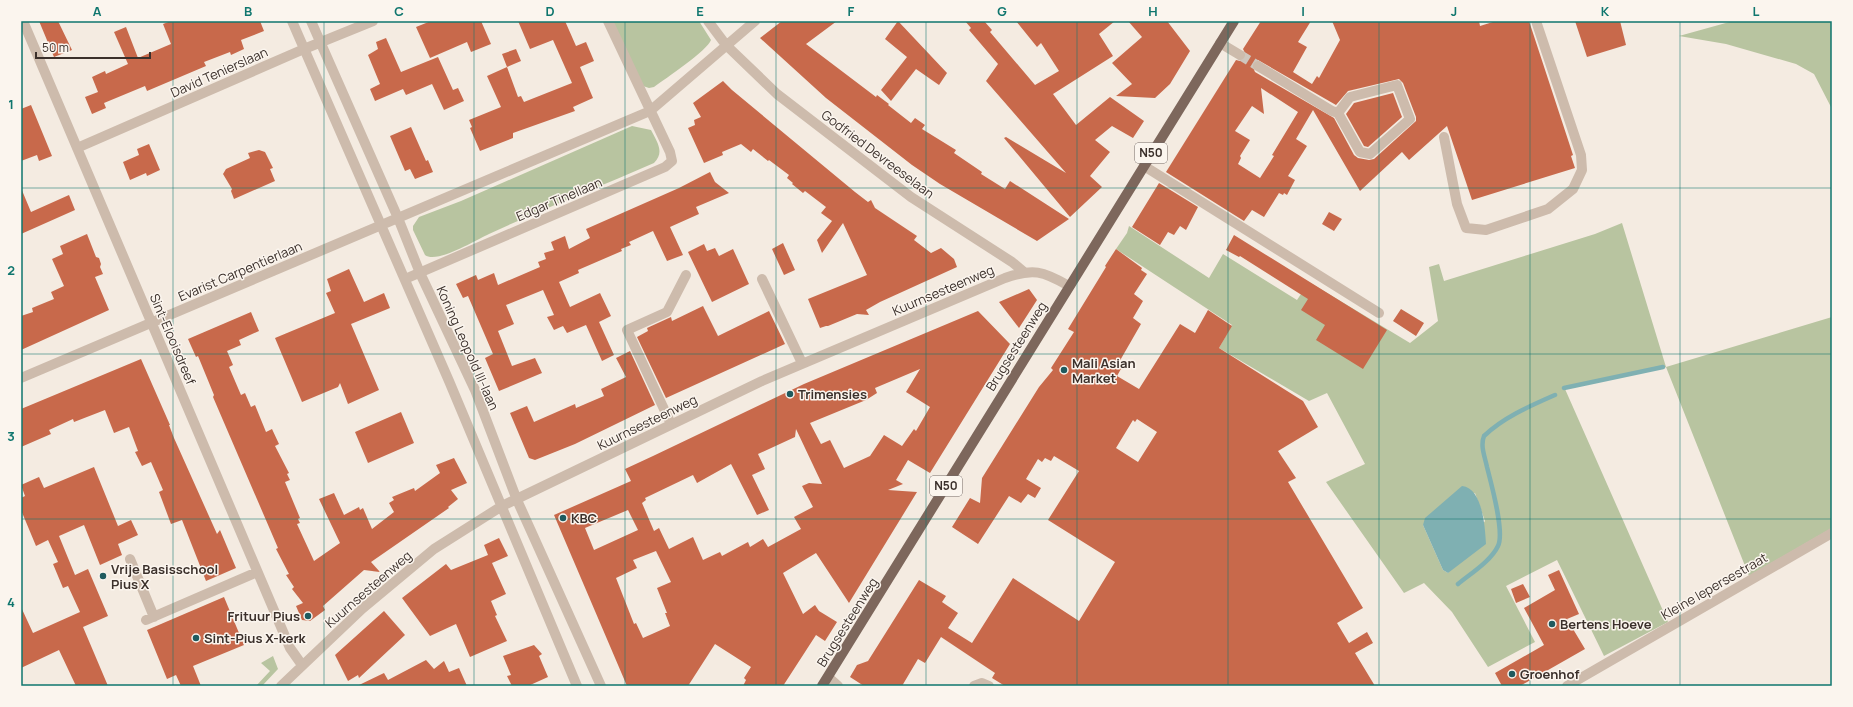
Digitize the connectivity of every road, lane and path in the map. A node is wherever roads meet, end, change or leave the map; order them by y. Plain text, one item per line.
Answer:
1 (23, 21) edge
2 (292, 21) edge
3 (311, 21) edge
4 (373, 21) edge
5 (608, 21) edge
6 (708, 21) edge
7 (755, 21) edge
8 (1234, 21) edge
9 (1536, 21) edge
10 (320, 43) junction
11 (1220, 43) junction
12 (726, 45) junction
13 (304, 49) junction
14 (1240, 55) tunnel mouth
15 (1258, 66) tunnel mouth
16 (650, 111) junction
17 (1338, 113) junction
18 (1444, 138) dead end
19 (77, 148) junction
20 (1144, 166) junction
21 (398, 218) junction
22 (381, 225) junction
23 (1024, 272) junction
24 (420, 273) junction
25 (686, 275) dead end
26 (762, 279) dead end
27 (405, 280) junction
28 (1069, 286) junction
29 (1379, 313) dead end
30 (152, 323) junction
31 (802, 363) junction
32 (21, 378) edge
33 (671, 424) junction
34 (517, 500) junction
35 (502, 506) junction
36 (1832, 533) edge
37 (130, 560) dead end
38 (257, 572) junction
39 (302, 665) junction
40 (828, 677) junction
41 (281, 686) edge
42 (577, 686) edge
43 (601, 686) edge
44 (822, 686) edge
45 (838, 686) edge
46 (974, 686) edge
47 (989, 686) edge
48 (1567, 686) edge

1 - 19 street, Sint-Elooisdreef
2 - 13 street
3 - 10 street, Koning Leopold III-laan
4 - 10 street, David Tenierslaan
5 - 16 street
6 - 12 street, Godfried Devreeselaan
7 - 12 street
8 - 11 main road, Brugsesteenweg / N50
9 - 18 street
10 - 13 street, David Tenierslaan
10 - 21 street, Koning Leopold III-laan
11 - 14 street
11 - 20 main road, Brugsesteenweg / N50
12 - 16 street
12 - 23 street, Godfried Devreeselaan
13 - 19 street, David Tenierslaan
13 - 22 street
15 - 17 street
16 - 21 street
16 - 24 street, Edgar Tinellaan
17 - 17 street
19 - 30 street, Sint-Elooisdreef
20 - 28 main road, Brugsesteenweg / N50
20 - 29 street
21 - 22 street
21 - 24 street, Koning Leopold III-laan
22 - 27 street
22 - 30 street, Evarist Carpentierlaan
23 - 28 street, Kuurnsesteenweg
23 - 31 street, Kuurnsesteenweg
24 - 27 street, Edgar Tinellaan
24 - 34 street, Koning Leopold III-laan
25 - 33 street
26 - 31 street
27 - 35 street
28 - 40 main road, Brugsesteenweg / N50
30 - 32 street, Evarist Carpentierlaan
30 - 38 street, Sint-Elooisdreef
31 - 33 street, Kuurnsesteenweg
33 - 34 street, Kuurnsesteenweg
34 - 35 street, Kuurnsesteenweg
34 - 43 street, Koning Leopold III-laan
35 - 39 street, Kuurnsesteenweg
35 - 42 street
36 - 48 street, Kleine Iepersestraat
37 - 38 street
38 - 39 street, Sint-Elooisdreef
39 - 41 street, Kuurnsesteenweg
40 - 44 main road, Brugsesteenweg / N50
40 - 45 street
46 - 47 street

